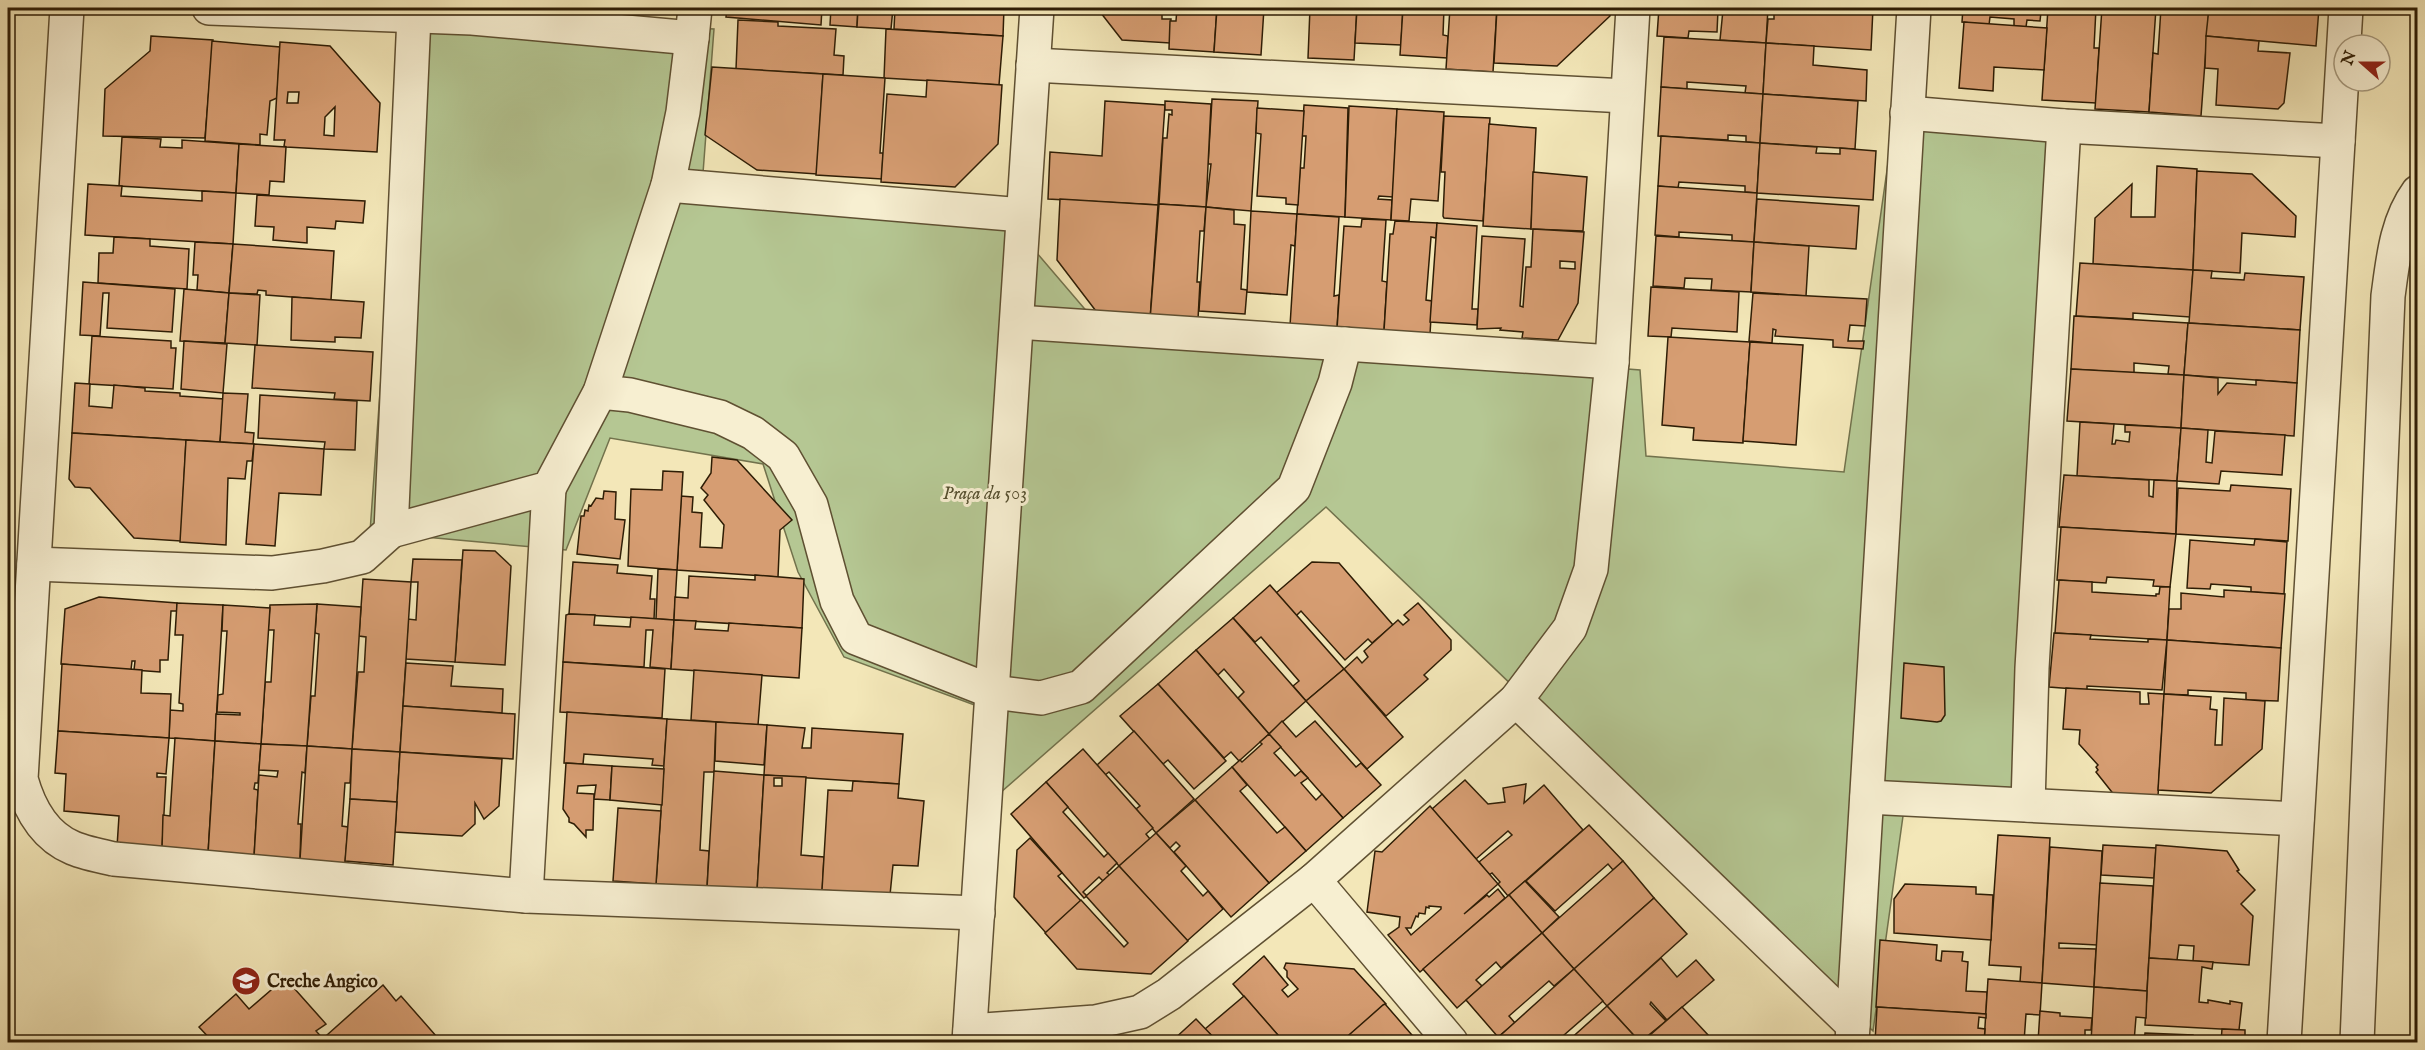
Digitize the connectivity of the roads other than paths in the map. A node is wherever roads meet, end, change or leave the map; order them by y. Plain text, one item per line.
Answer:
1 (67, 8) edge
2 (210, 8) edge
3 (1037, 8) edge
4 (1633, 8) edge
5 (1914, 8) edge
6 (2346, 8) edge
7 (414, 16) junction
8 (693, 23) edge
9 (1033, 65) junction
10 (1626, 96) junction
11 (1907, 113) junction
12 (2064, 126) junction
13 (2337, 141) junction
14 (668, 185) junction
15 (2418, 192) edge
16 (1023, 215) junction
17 (1017, 322) junction
18 (1345, 345) junction
19 (1612, 362) junction
20 (600, 392) junction
21 (549, 488) junction
22 (391, 531) junction
23 (34, 564) junction
24 (993, 692) junction
25 (1516, 700) junction
26 (1867, 797) junction
27 (2028, 805) junction
28 (2296, 819) junction
29 (1314, 880) junction
30 (525, 896) junction
31 (978, 913) junction
32 (1853, 1034) edge
33 (970, 1037) edge
34 (1451, 1042) edge
35 (2283, 1042) edge
36 (2357, 1042) edge

1 - 23 street
2 - 7 street
3 - 9 street
4 - 10 street
5 - 11 street
6 - 13 street
7 - 8 street
7 - 22 street
8 - 14 street
9 - 10 street
9 - 16 street
10 - 19 street
11 - 12 street
11 - 26 street
12 - 13 street
12 - 27 street
13 - 28 street
14 - 16 street
14 - 20 street
15 - 36 street
16 - 17 street
17 - 18 street
17 - 24 street
18 - 19 street
18 - 24 street
19 - 25 street
20 - 21 street
20 - 24 street
21 - 22 street
21 - 30 street
22 - 23 street
23 - 30 street
24 - 31 street
25 - 29 street
25 - 32 street
26 - 27 street
26 - 32 street
27 - 28 street
28 - 35 street
29 - 33 street
29 - 34 street
30 - 31 street
31 - 33 street

